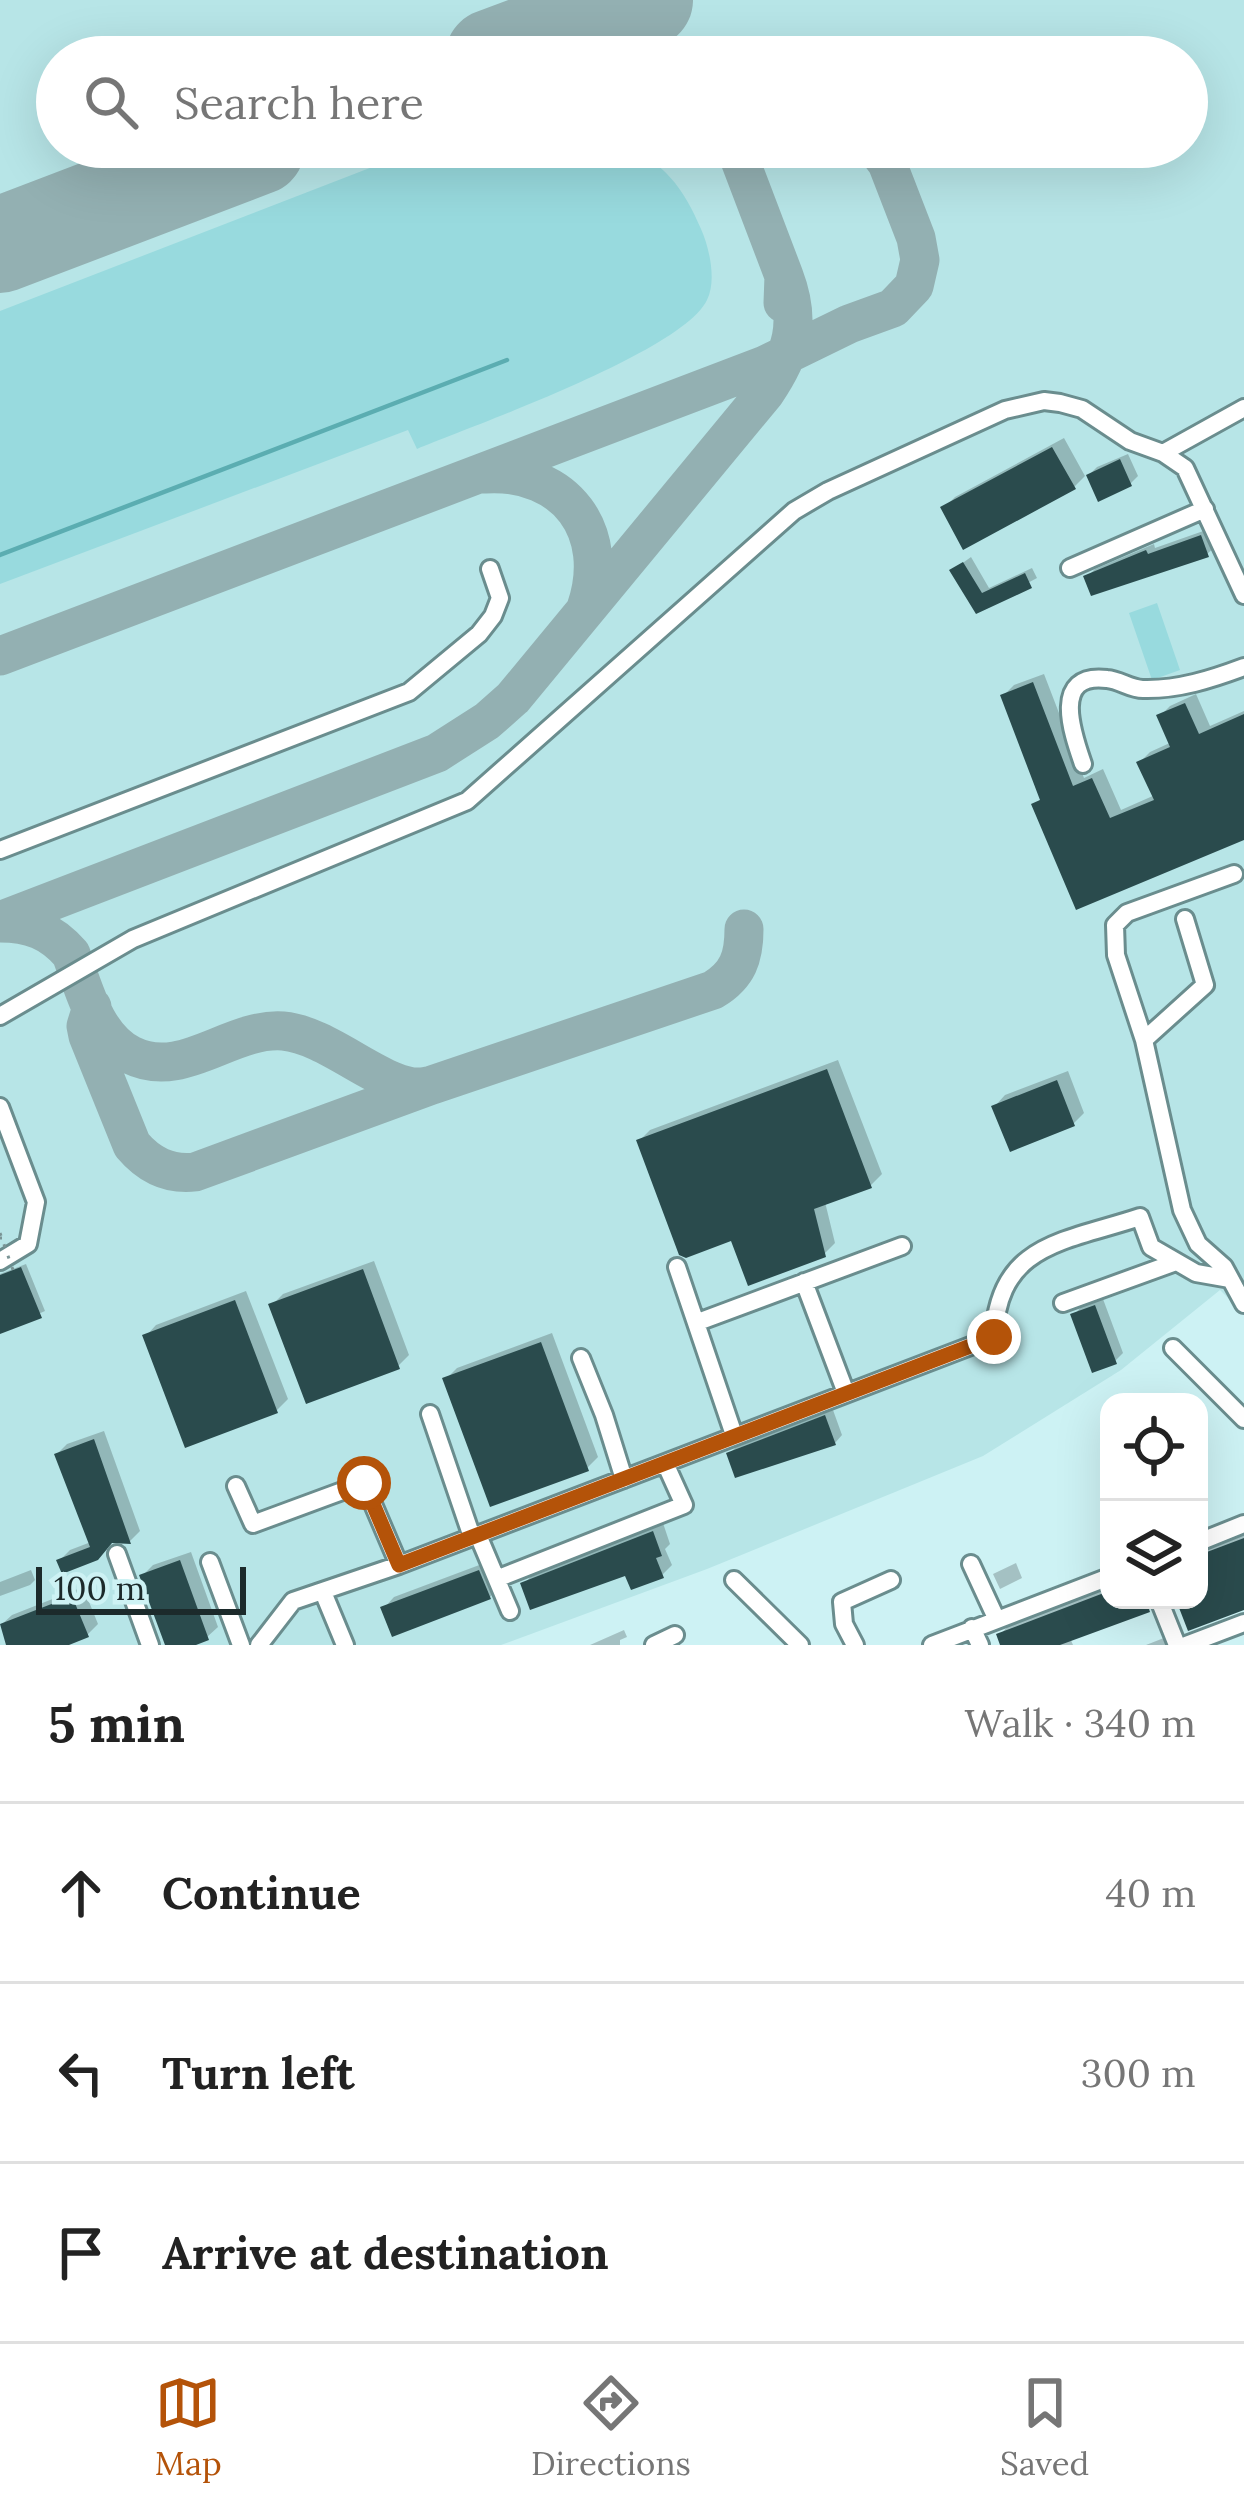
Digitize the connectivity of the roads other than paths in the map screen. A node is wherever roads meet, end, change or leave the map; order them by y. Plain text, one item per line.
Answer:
1 (1244, 408) edge
2 (1163, 453) junction
3 (1205, 509) junction
4 (1070, 568) dead end
5 (1240, 568) edge
6 (490, 569) dead end
7 (1244, 595) edge
8 (1244, 667) edge
9 (1083, 764) dead end
10 (0, 850) edge
11 (1234, 874) dead end
12 (1186, 919) dead end
13 (0, 1016) edge
14 (1144, 1040) junction
15 (0, 1107) edge
16 (902, 1246) dead end
17 (1176, 1262) junction
18 (7, 1265) edge
19 (677, 1267) dead end
20 (1230, 1279) junction
21 (804, 1282) junction
22 (1063, 1304) dead end
23 (1244, 1304) edge
24 (698, 1322) junction
25 (1173, 1348) dead end
26 (581, 1358) dead end
27 (846, 1393) junction
28 (430, 1414) dead end
29 (1244, 1419) edge
30 (734, 1435) junction
31 (665, 1463) junction
32 (624, 1479) junction
33 (236, 1486) dead end
34 (1244, 1524) edge
35 (475, 1536) junction
36 (1208, 1538) edge
37 (117, 1554) dead end
38 (210, 1562) dead end
39 (971, 1564) dead end
40 (399, 1565) junction
41 (499, 1578) junction
42 (734, 1580) dead end
43 (891, 1580) dead end
44 (1100, 1580) edge
45 (323, 1592) junction
46 (1163, 1609) edge
47 (510, 1611) dead end
48 (996, 1618) junction
49 (1244, 1623) edge
50 (675, 1635) dead end
51 (976, 1637) edge
52 (150, 1645) edge
53 (241, 1645) edge
54 (259, 1645) edge
55 (345, 1645) edge
56 (654, 1645) edge
57 (800, 1645) edge
58 (855, 1645) edge
59 (932, 1645) edge
60 (1177, 1645) edge
61 (1186, 1645) edge

1 - 2 street
2 - 3 street
2 - 13 street
3 - 4 street
3 - 5 street
5 - 7 street
6 - 10 street
8 - 9 street
11 - 14 street
12 - 14 street
14 - 20 street
15 - 18 street
16 - 21 street
17 - 20 street
17 - 22 street
17 - 27 street
19 - 24 street
20 - 23 street
21 - 24 street
21 - 27 street
24 - 30 street
25 - 29 street
26 - 32 street
27 - 30 street
28 - 35 street
30 - 31 street
31 - 32 street
31 - 41 street
32 - 35 street
33 - 40 street
34 - 36 street
35 - 40 street
35 - 41 street
37 - 52 street
38 - 53 street
39 - 48 street
40 - 45 street
41 - 47 street
42 - 57 street
43 - 58 street
44 - 48 street
45 - 54 street
45 - 55 street
46 - 60 street
48 - 51 street
49 - 61 street
50 - 56 street
51 - 59 street

